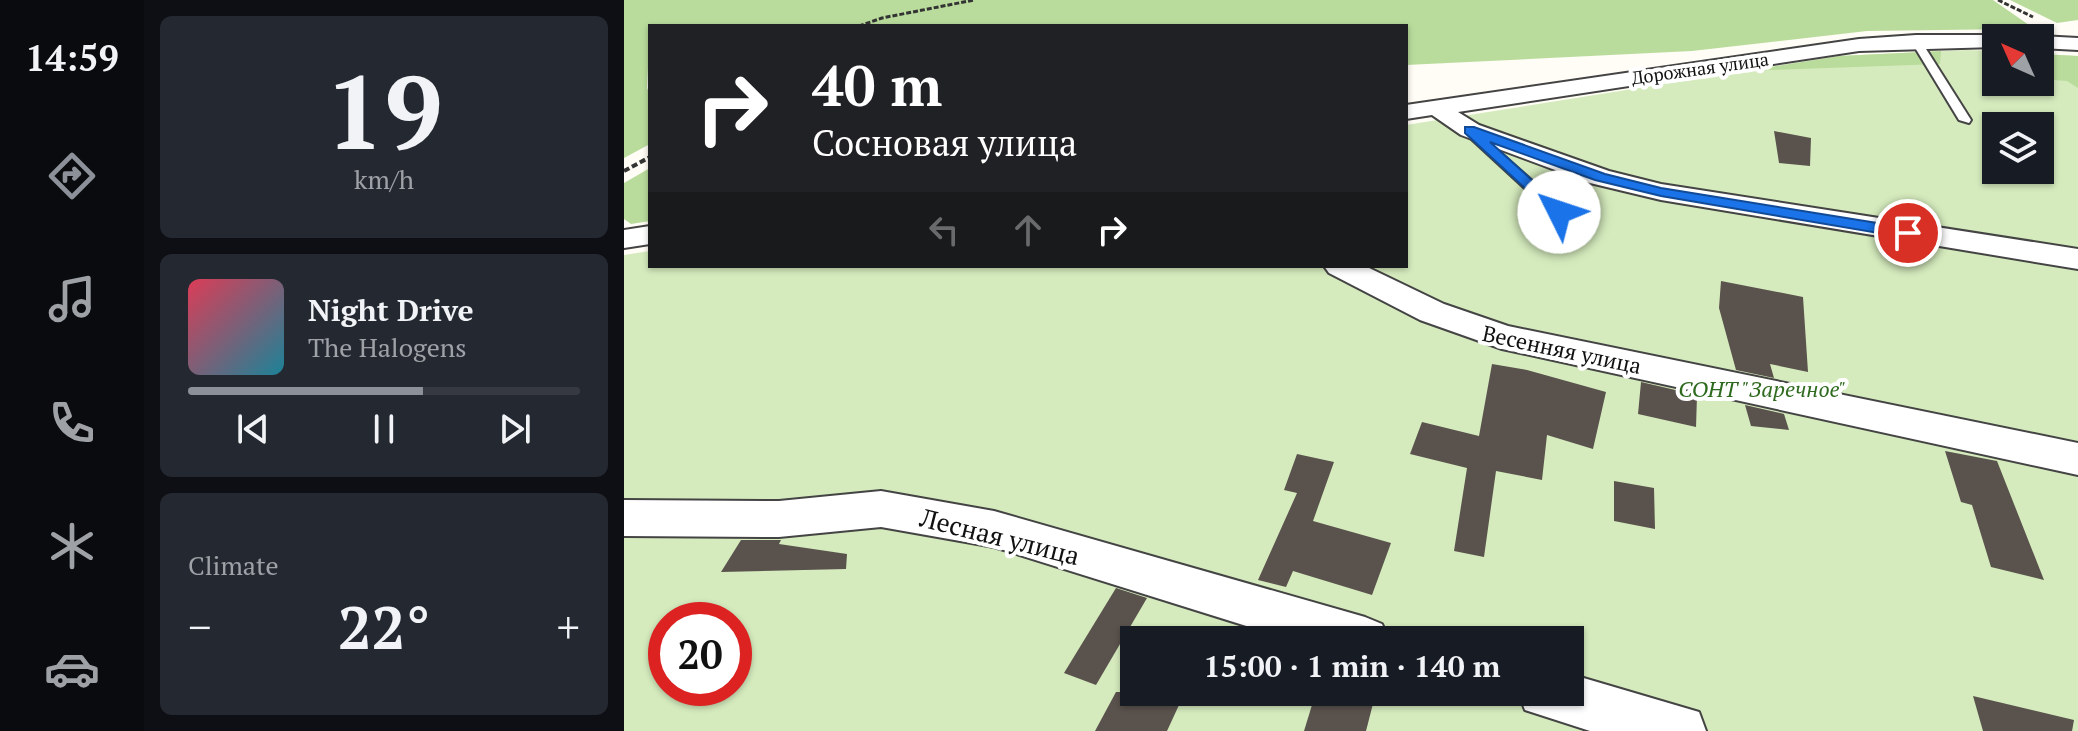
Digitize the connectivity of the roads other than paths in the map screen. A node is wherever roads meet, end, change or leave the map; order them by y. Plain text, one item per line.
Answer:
1 (1916, 41) junction
2 (1982, 41) edge
3 (2054, 43) edge
4 (2078, 44) edge
5 (1437, 107) junction
6 (1408, 112) edge
7 (1965, 120) dead end
8 (1470, 130) junction
9 (1559, 212) dead end
10 (648, 235) edge
11 (624, 239) edge
12 (2078, 259) edge
13 (1344, 268) edge
14 (2078, 459) edge
15 (624, 518) edge
16 (1318, 626) edge
17 (1584, 705) edge
18 (1662, 729) edge

1 - 2 street, Дорожная улица
1 - 5 street, Дорожная улица
1 - 7 lane
3 - 4 street
5 - 6 street, Дорожная улица
5 - 8 street
8 - 9 lane
8 - 12 street
10 - 11 street
13 - 14 street, Весенняя улица
15 - 16 street, Лесная улица
17 - 18 street

